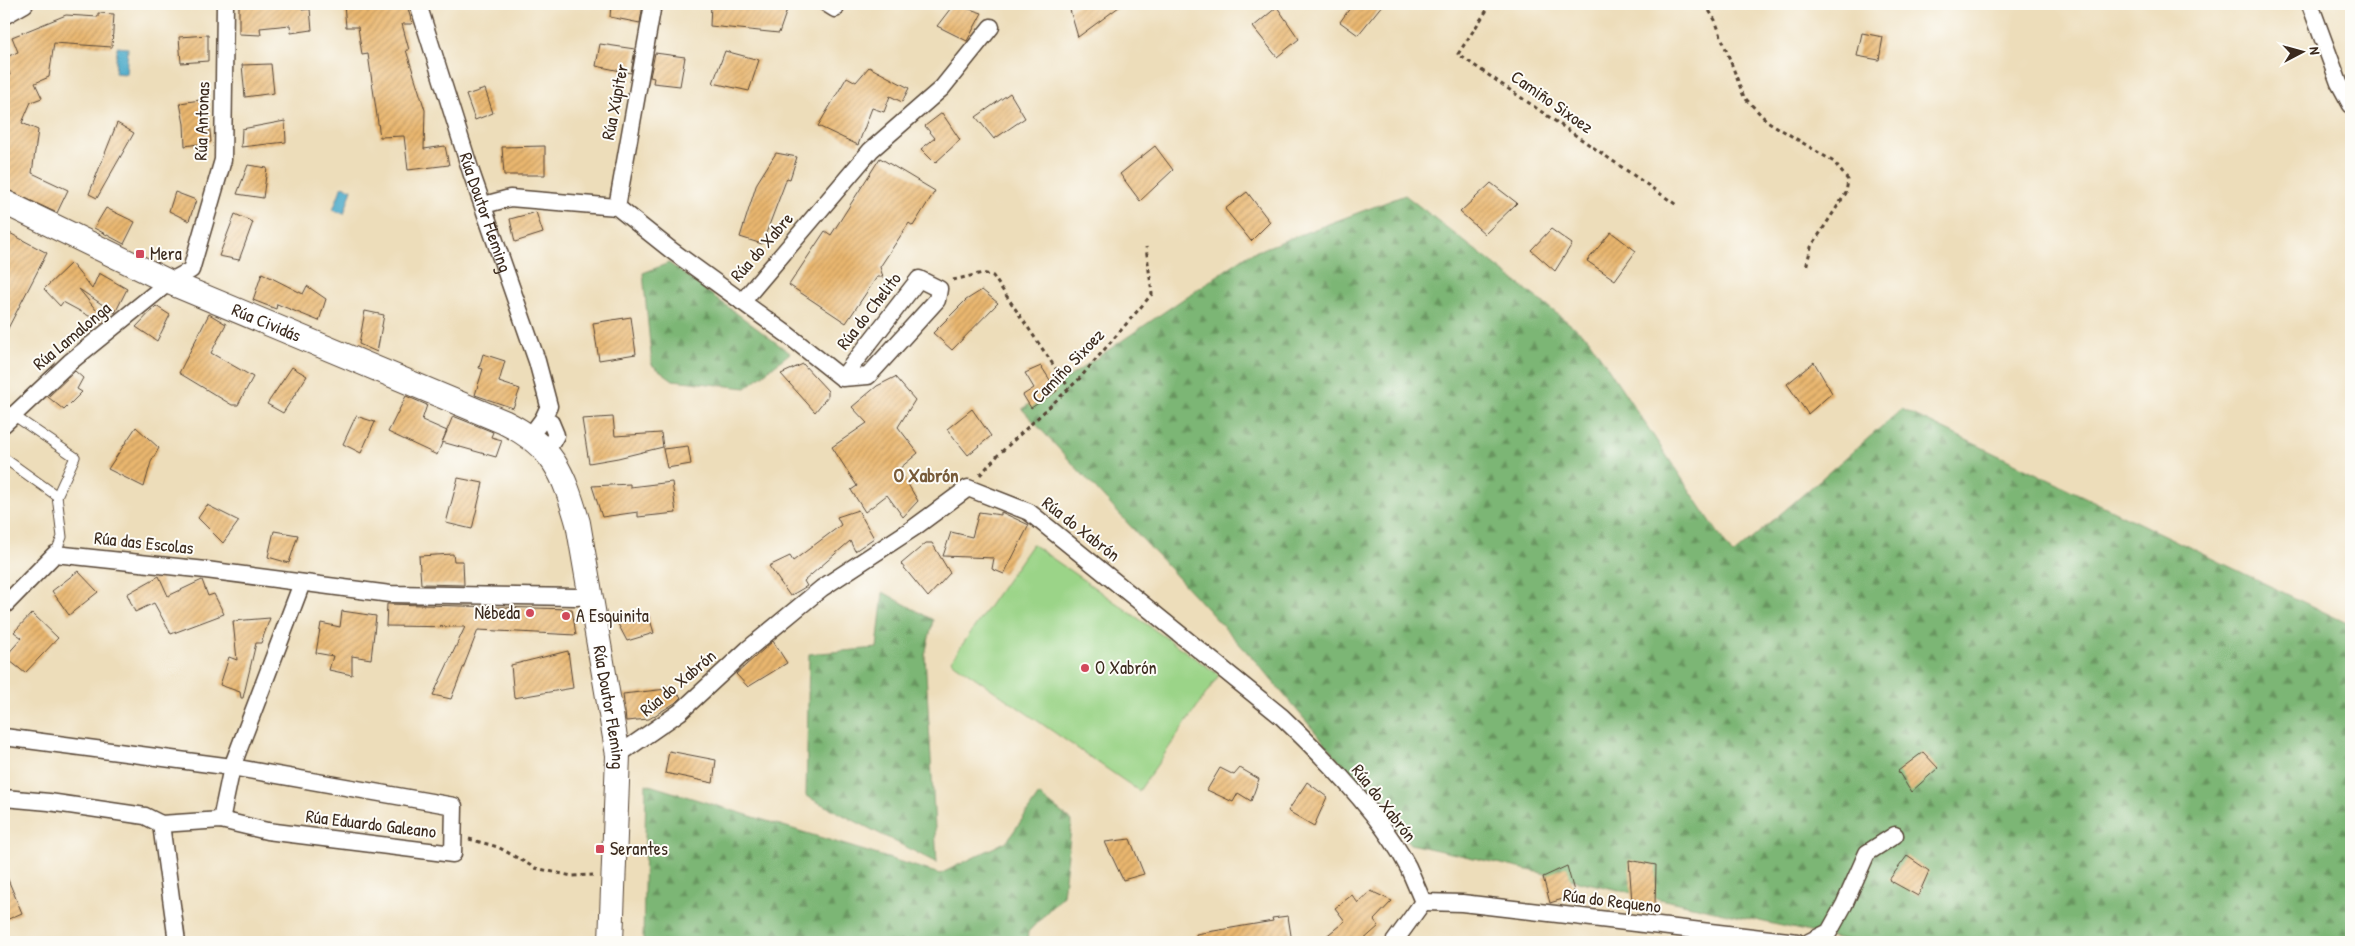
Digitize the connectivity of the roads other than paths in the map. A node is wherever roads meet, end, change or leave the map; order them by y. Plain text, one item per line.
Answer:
1 (25, 4) edge
2 (225, 4) edge
3 (418, 4) edge
4 (654, 4) edge
5 (2310, 4) edge
6 (4, 16) edge
7 (991, 27) dead end
8 (2351, 105) edge
9 (4, 202) edge
10 (484, 205) junction
11 (617, 207) junction
12 (169, 282) junction
13 (742, 302) junction
14 (842, 378) junction
15 (8, 419) edge
16 (540, 436) junction
17 (4, 458) edge
18 (57, 496) junction
19 (55, 554) junction
20 (302, 583) junction
21 (590, 595) junction
22 (4, 606) edge
23 (4, 737) edge
24 (618, 755) junction
25 (232, 767) junction
26 (4, 798) edge
27 (221, 820) junction
28 (161, 824) junction
29 (1895, 835) dead end
30 (1423, 902) junction
31 (177, 942) edge
32 (611, 942) edge
33 (1394, 942) edge
34 (1797, 942) edge
35 (1809, 942) edge

1 - 6 street
2 - 12 street, Rúa Antonas
3 - 10 street, Rúa Doutor Fleming
4 - 11 street, Rúa Xúpiter
5 - 8 street
7 - 13 street, Rúa do Xabre
9 - 12 main road, Rúa Cividás
10 - 11 street
10 - 16 street, Rúa Doutor Fleming
11 - 13 street, Rúa do Xabre
12 - 15 street, Rúa Lamalonga
12 - 16 main road, Rúa Cividás
13 - 14 street, Rúa do Chelito
14 - 14 street, Rúa do Chelito
15 - 18 lane
16 - 21 main road, Rúa Doutor Fleming
17 - 18 lane
18 - 19 lane
19 - 20 street, Rúa das Escolas
19 - 22 street
20 - 21 street, Rúa das Escolas
20 - 25 street
21 - 24 main road, Rúa Doutor Fleming
23 - 25 street, Rúa Eduardo Galeano
24 - 30 street, Rúa do Xabrón
24 - 32 main road, Rúa Doutor Fleming
25 - 27 street
25 - 27 street, Rúa Eduardo Galeano
26 - 28 street, Rúa Eduardo Galeano
27 - 28 street, Rúa Eduardo Galeano
28 - 31 street
29 - 35 street
30 - 33 street
30 - 34 street, Rúa do Requeno

